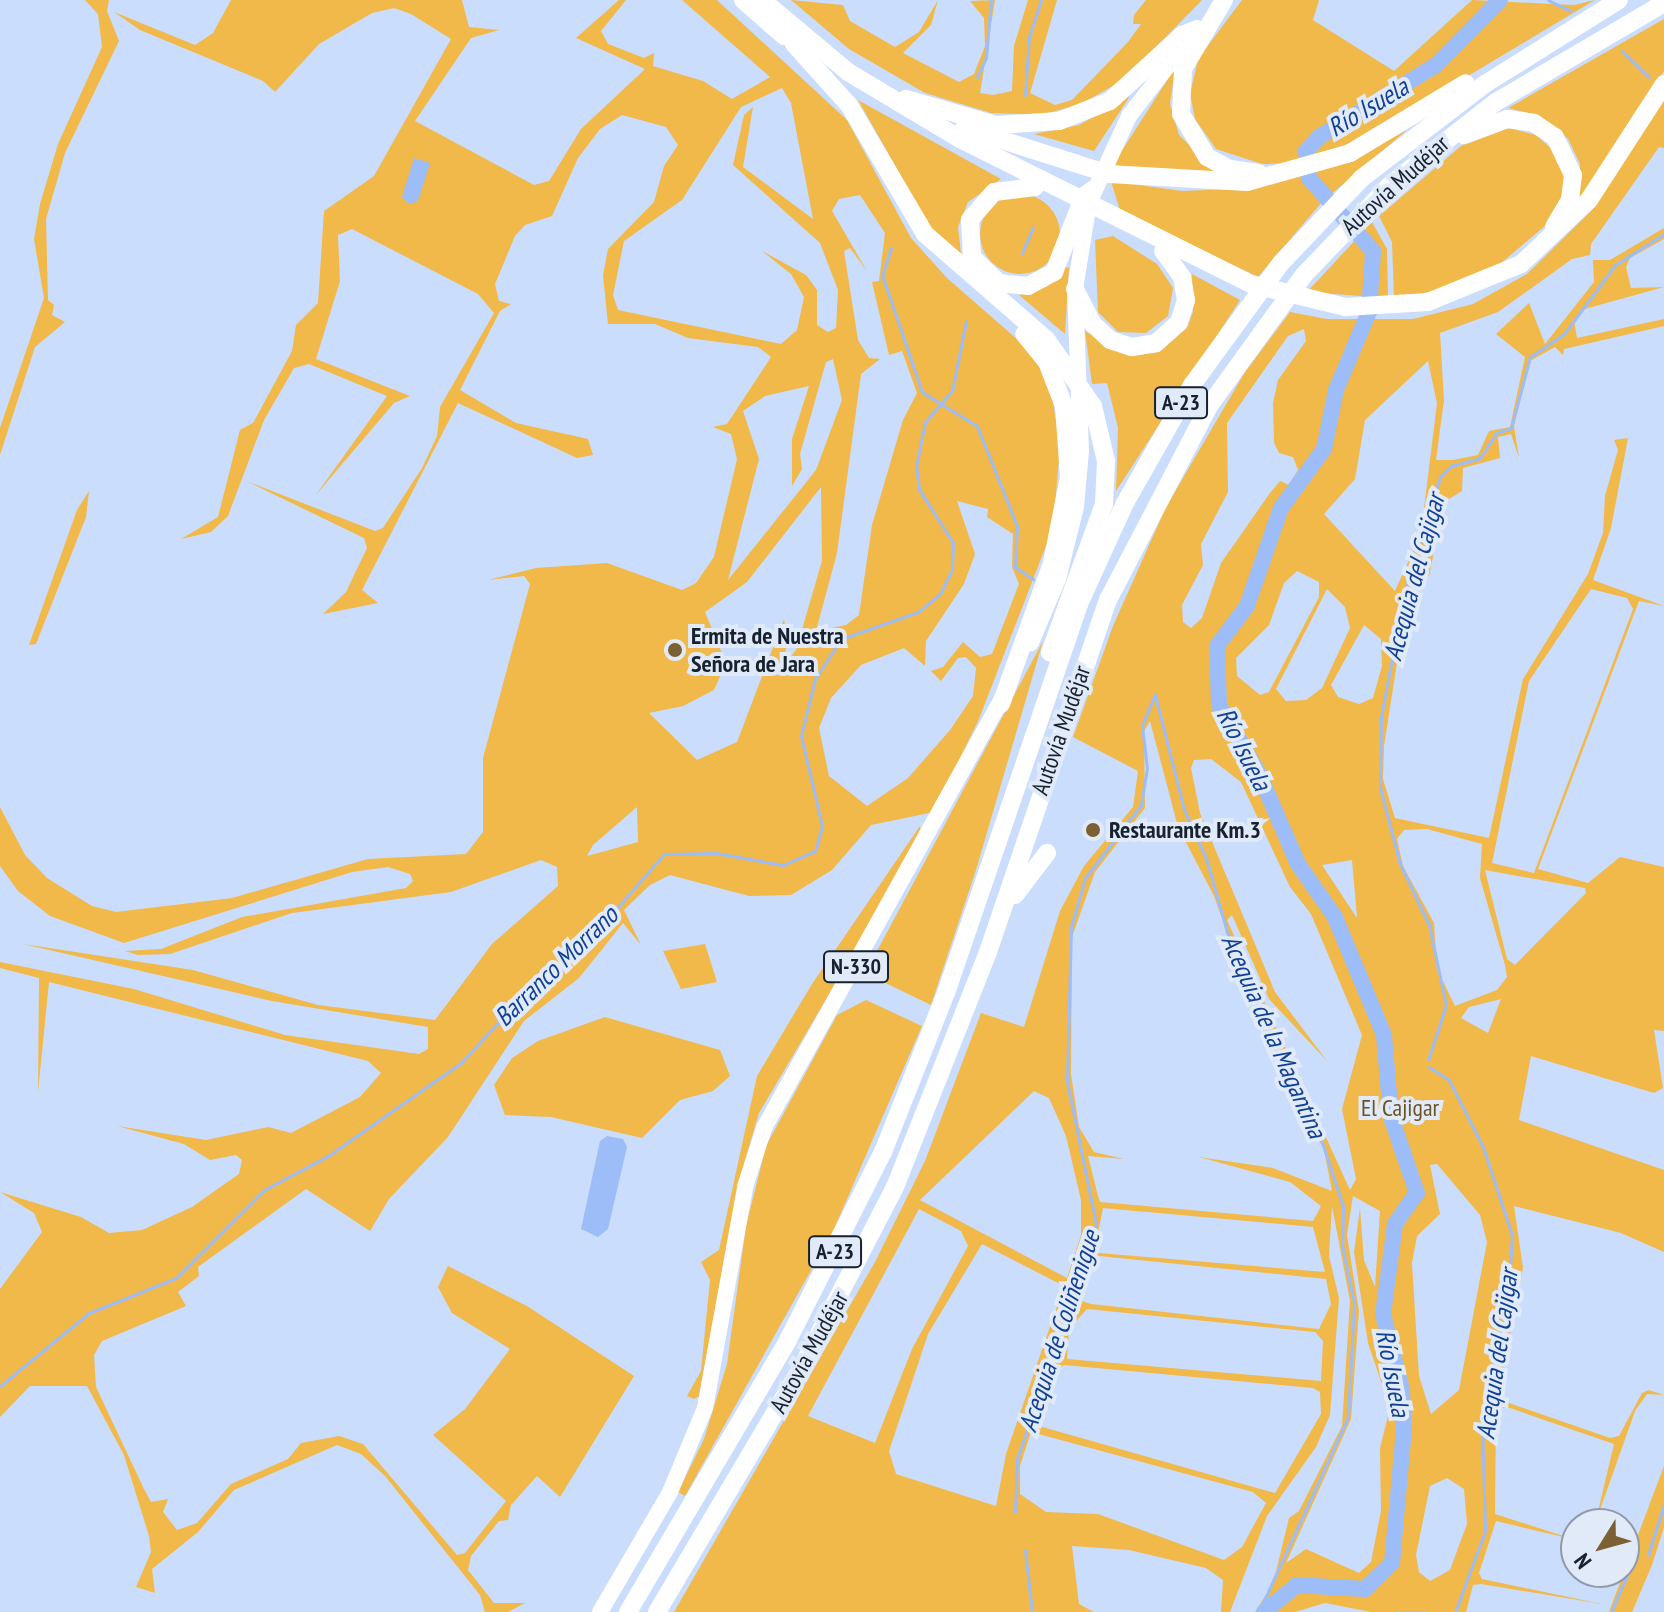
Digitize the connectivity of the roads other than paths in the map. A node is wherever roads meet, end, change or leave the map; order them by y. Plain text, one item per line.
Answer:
1 (743, 0) edge
2 (762, 0) edge
3 (773, 0) edge
4 (1223, 0) edge
5 (1603, 0) edge
6 (1619, 0) edge
7 (1664, 3) edge
8 (1197, 29) junction
9 (795, 37) junction
10 (1664, 84) edge
11 (906, 99) junction
12 (1277, 177) junction
13 (1392, 183) junction
14 (1035, 187) junction
15 (1094, 189) junction
16 (1054, 193) junction
17 (915, 221) junction
18 (1115, 223) junction
19 (1163, 251) junction
20 (1490, 279) junction
21 (1251, 284) junction
22 (1075, 289) junction
23 (1001, 704) junction
24 (1069, 704) junction
25 (1038, 717) junction
26 (1067, 746) dead end
27 (1047, 853) dead end
28 (975, 988) junction
29 (600, 1612) edge
30 (628, 1612) edge
31 (657, 1612) edge

1 - 9 highway
2 - 9 highway
3 - 11 highway
4 - 8 highway, N-330
4 - 12 highway
5 - 12 highway
6 - 25 highway, Autovía Mudéjar / A-23
7 - 13 highway, Autovía Mudéjar / A-23
8 - 11 highway
8 - 15 highway, N-330
9 - 14 highway
9 - 16 highway
9 - 17 highway
10 - 20 highway
11 - 12 highway
13 - 20 highway
13 - 24 highway, Autovía Mudéjar / A-23
14 - 15 highway
14 - 16 highway
15 - 22 highway, N-330
16 - 18 highway
17 - 23 highway
17 - 25 highway
18 - 19 highway
18 - 21 highway
19 - 21 highway
19 - 22 highway
20 - 21 highway
22 - 23 highway, N-330
23 - 29 highway, N-330
24 - 26 highway
24 - 28 highway, Autovía Mudéjar / A-23
25 - 30 highway, Autovía Mudéjar / A-23
27 - 28 highway
28 - 31 highway, Autovía Mudéjar / A-23

